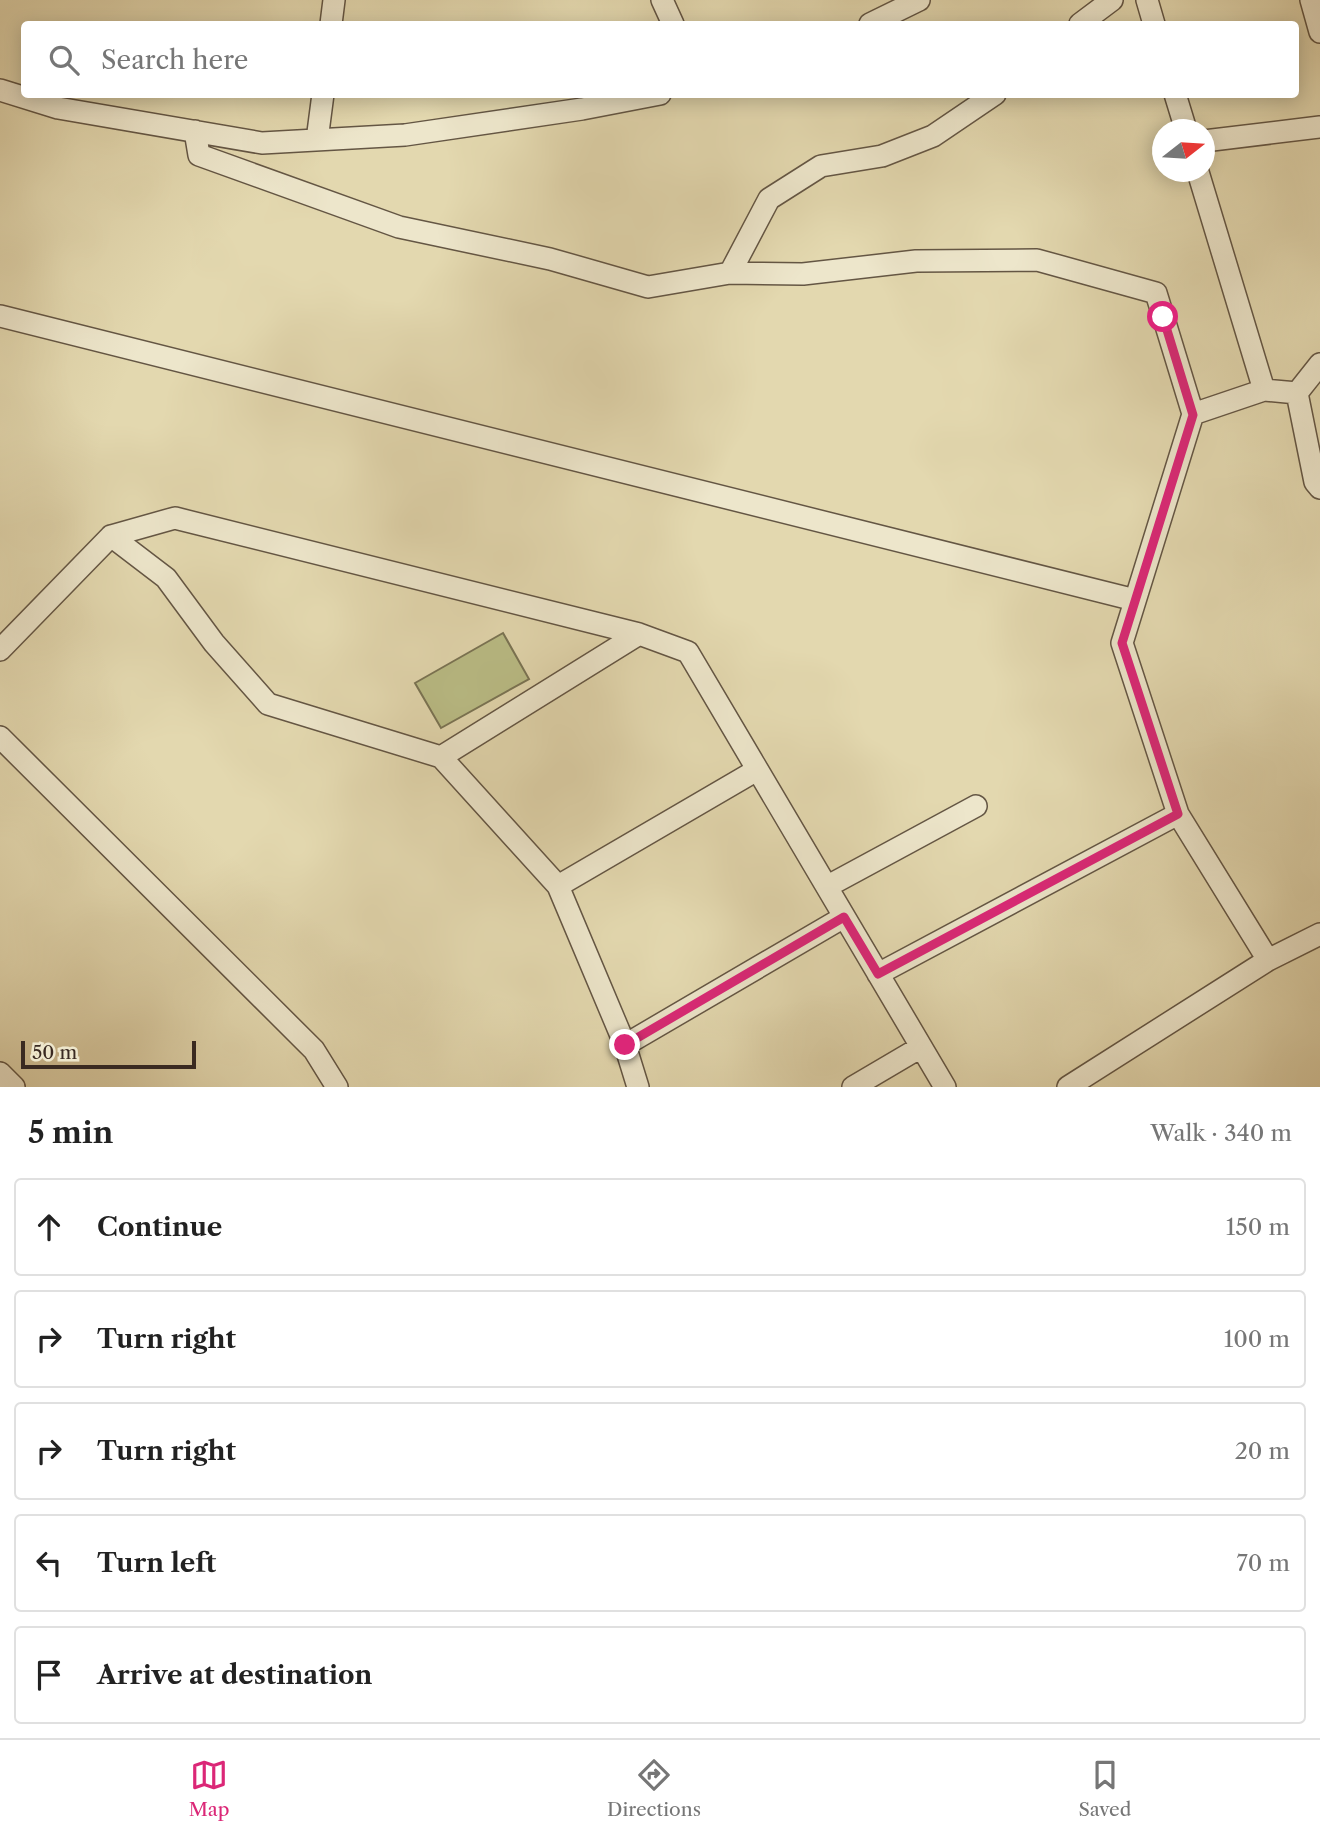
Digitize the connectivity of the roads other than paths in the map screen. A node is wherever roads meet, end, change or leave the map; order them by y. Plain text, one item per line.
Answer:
1 (334, 0) edge
2 (662, 0) edge
3 (919, 0) edge
4 (1112, 0) edge
5 (1147, 0) edge
6 (1311, 0) edge
7 (331, 21) edge
8 (672, 21) edge
9 (876, 21) edge
10 (1084, 21) edge
11 (1153, 21) edge
12 (1320, 32) edge
13 (0, 90) edge
14 (21, 97) edge
15 (26, 98) edge
16 (322, 98) edge
17 (639, 98) edge
18 (991, 98) edge
19 (1176, 98) edge
20 (1183, 119) edge
21 (1320, 127) edge
22 (195, 131) junction
23 (317, 140) junction
24 (1215, 140) edge
25 (1201, 182) edge
26 (730, 273) junction
27 (0, 316) edge
28 (1320, 364) edge
29 (1264, 390) junction
30 (1297, 393) junction
31 (1193, 415) junction
32 (1320, 488) edge
33 (111, 536) junction
34 (1135, 600) junction
35 (639, 635) junction
36 (0, 650) edge
37 (0, 737) edge
38 (440, 757) junction
39 (757, 770) junction
40 (976, 806) dead end
41 (1178, 814) junction
42 (558, 886) junction
43 (828, 887) junction
44 (844, 917) junction
45 (1320, 934) edge
46 (1268, 960) junction
47 (878, 974) junction
48 (625, 1045) junction
49 (921, 1047) junction
50 (0, 1073) edge
51 (14, 1087) edge
52 (337, 1087) edge
53 (638, 1087) edge
54 (853, 1087) edge
55 (944, 1087) edge
56 (1068, 1087) edge

1 - 7 street
2 - 8 street
3 - 9 street
4 - 10 street
5 - 11 street
6 - 12 street
13 - 14 street
15 - 22 street
16 - 23 street
17 - 23 street
18 - 26 street
19 - 20 street
21 - 24 street
22 - 23 street
22 - 26 street
25 - 29 street
26 - 31 street
27 - 34 street
28 - 30 street
29 - 30 street
29 - 31 street
30 - 32 street
31 - 34 street
33 - 35 street
33 - 36 street
33 - 38 street
34 - 41 street
35 - 38 street
35 - 39 street
37 - 52 street
38 - 42 street
39 - 42 street
39 - 43 street
40 - 43 street
41 - 46 street
41 - 47 street
42 - 48 street
43 - 44 street
44 - 47 street
44 - 48 street
45 - 46 street
46 - 56 street
47 - 49 street
48 - 53 street
49 - 54 street
49 - 55 street
50 - 51 street

